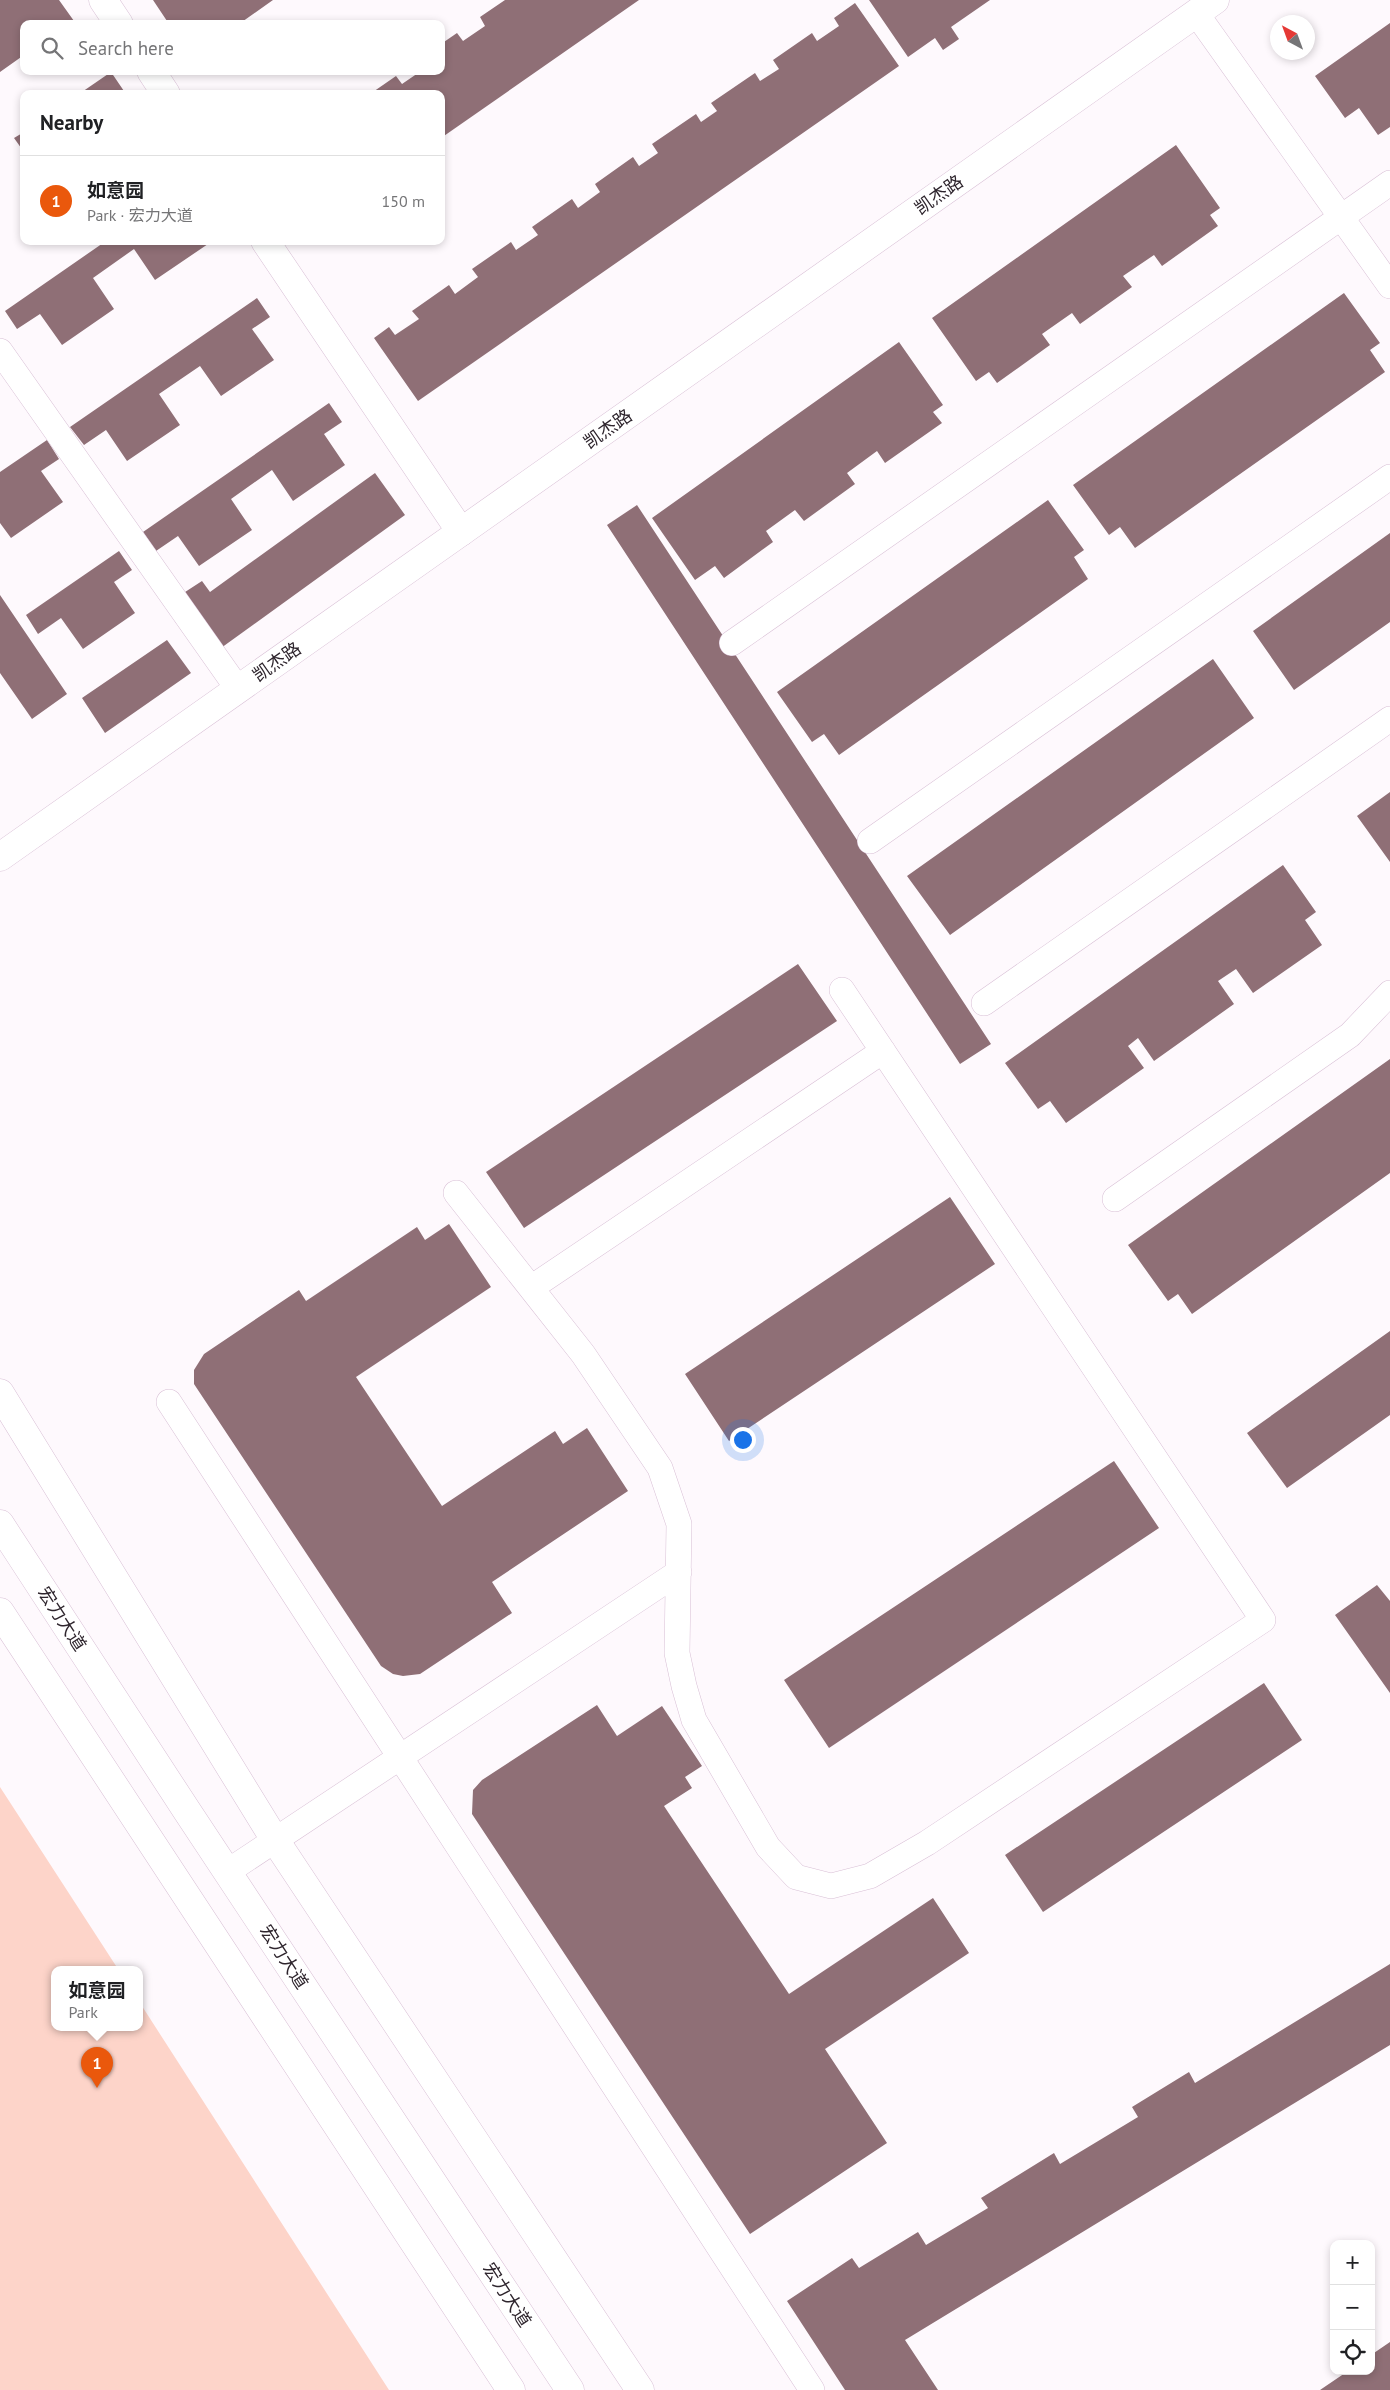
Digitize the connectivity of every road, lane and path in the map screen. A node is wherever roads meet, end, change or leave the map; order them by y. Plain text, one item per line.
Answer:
1 (102, 0) edge
2 (1206, 7) edge
3 (116, 20) edge
4 (154, 75) edge
5 (163, 90) edge
6 (1390, 183) edge
7 (1341, 217) junction
8 (268, 245) edge
9 (1390, 286) edge
10 (0, 351) edge
11 (1390, 477) edge
12 (461, 532) junction
13 (732, 643) dead end
14 (238, 689) junction
15 (1390, 719) edge
16 (870, 841) dead end
17 (0, 857) edge
18 (842, 990) dead end
19 (1390, 993) edge
20 (984, 1003) dead end
21 (883, 1051) junction
22 (456, 1193) dead end
23 (1115, 1199) dead end
24 (531, 1288) junction
25 (0, 1393) edge
26 (169, 1402) dead end
27 (0, 1524) edge
28 (679, 1572) junction
29 (0, 1612) edge
30 (400, 1758) junction
31 (276, 1840) junction
32 (228, 1872) junction
33 (511, 2390) edge
34 (570, 2390) edge
35 (640, 2390) edge
36 (812, 2390) edge

1 - 3 street
2 - 7 lane
2 - 12 street, 凯杰路
4 - 5 street
6 - 7 lane
7 - 9 lane
7 - 13 lane
8 - 12 street
10 - 14 lane
11 - 16 lane
12 - 14 street, 凯杰路
14 - 17 street, 凯杰路
15 - 20 lane
18 - 21 lane
19 - 23 lane
21 - 24 lane
21 - 28 lane
22 - 24 lane
24 - 28 lane
25 - 31 street
26 - 30 lane
27 - 32 street, 宏力大道
28 - 30 lane
29 - 33 street
30 - 31 lane
30 - 36 lane
31 - 32 lane
31 - 35 street
32 - 34 street, 宏力大道

